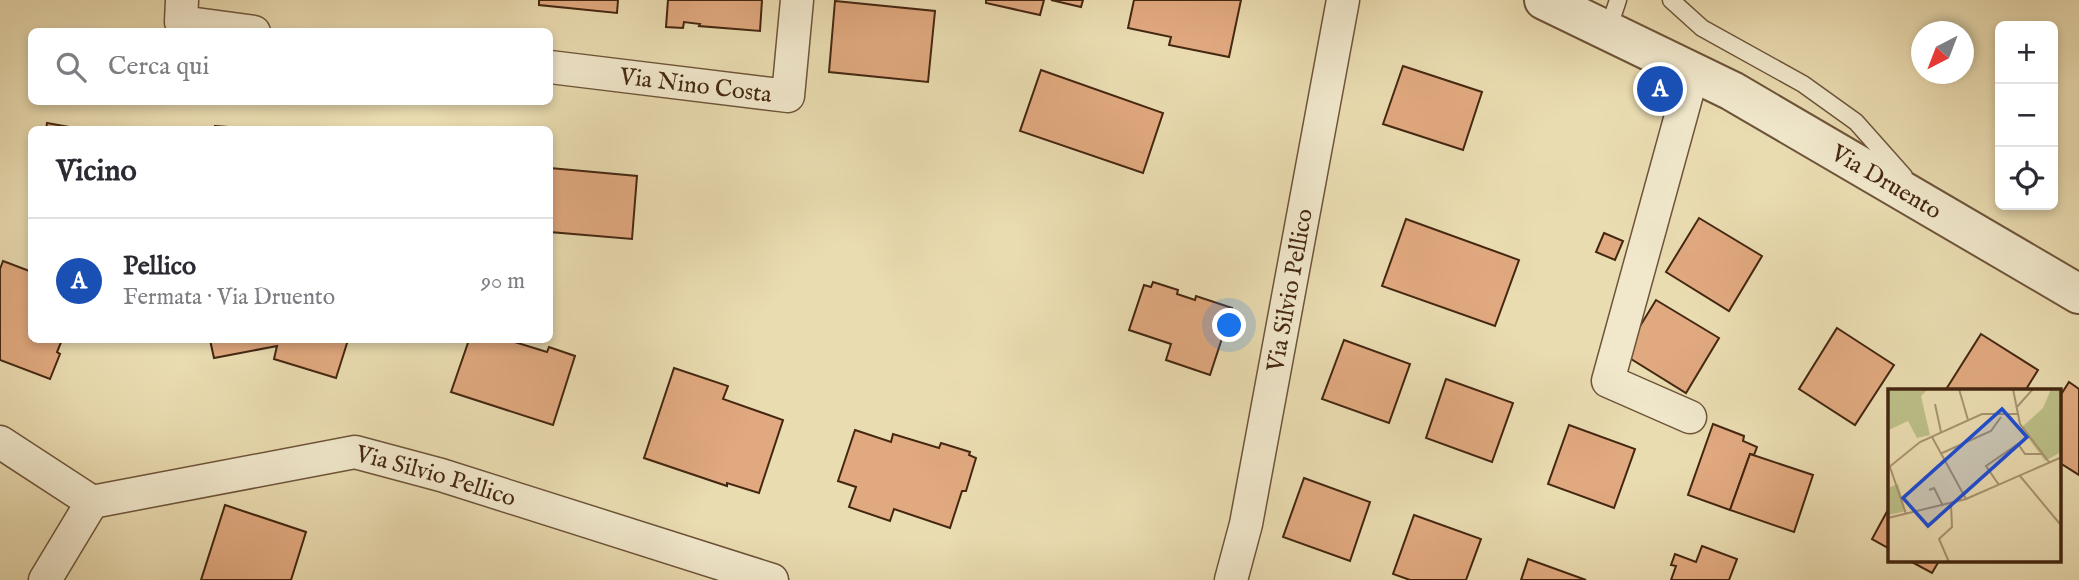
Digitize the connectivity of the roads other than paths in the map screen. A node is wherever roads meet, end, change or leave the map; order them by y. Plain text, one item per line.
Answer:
1 (182, 0) edge
2 (797, 0) edge
3 (1343, 0) edge
4 (1544, 0) edge
5 (1671, 0) edge
6 (1596, 11) edge
7 (225, 28) edge
8 (553, 67) edge
9 (1693, 72) junction
10 (1931, 207) junction
11 (2079, 295) edge
12 (1690, 417) dead end
13 (0, 442) edge
14 (92, 502) junction
15 (45, 580) edge
16 (772, 580) edge
17 (1231, 580) edge

1 - 7 street
2 - 8 street, Via Nino Costa
3 - 17 street, Via Silvio Pellico
4 - 6 street, Via Druento
5 - 10 lane
6 - 9 street, Via Druento
9 - 10 street, Via Druento
9 - 12 street
10 - 11 street, Via Druento
13 - 14 street
14 - 15 street
14 - 16 street, Via Silvio Pellico

